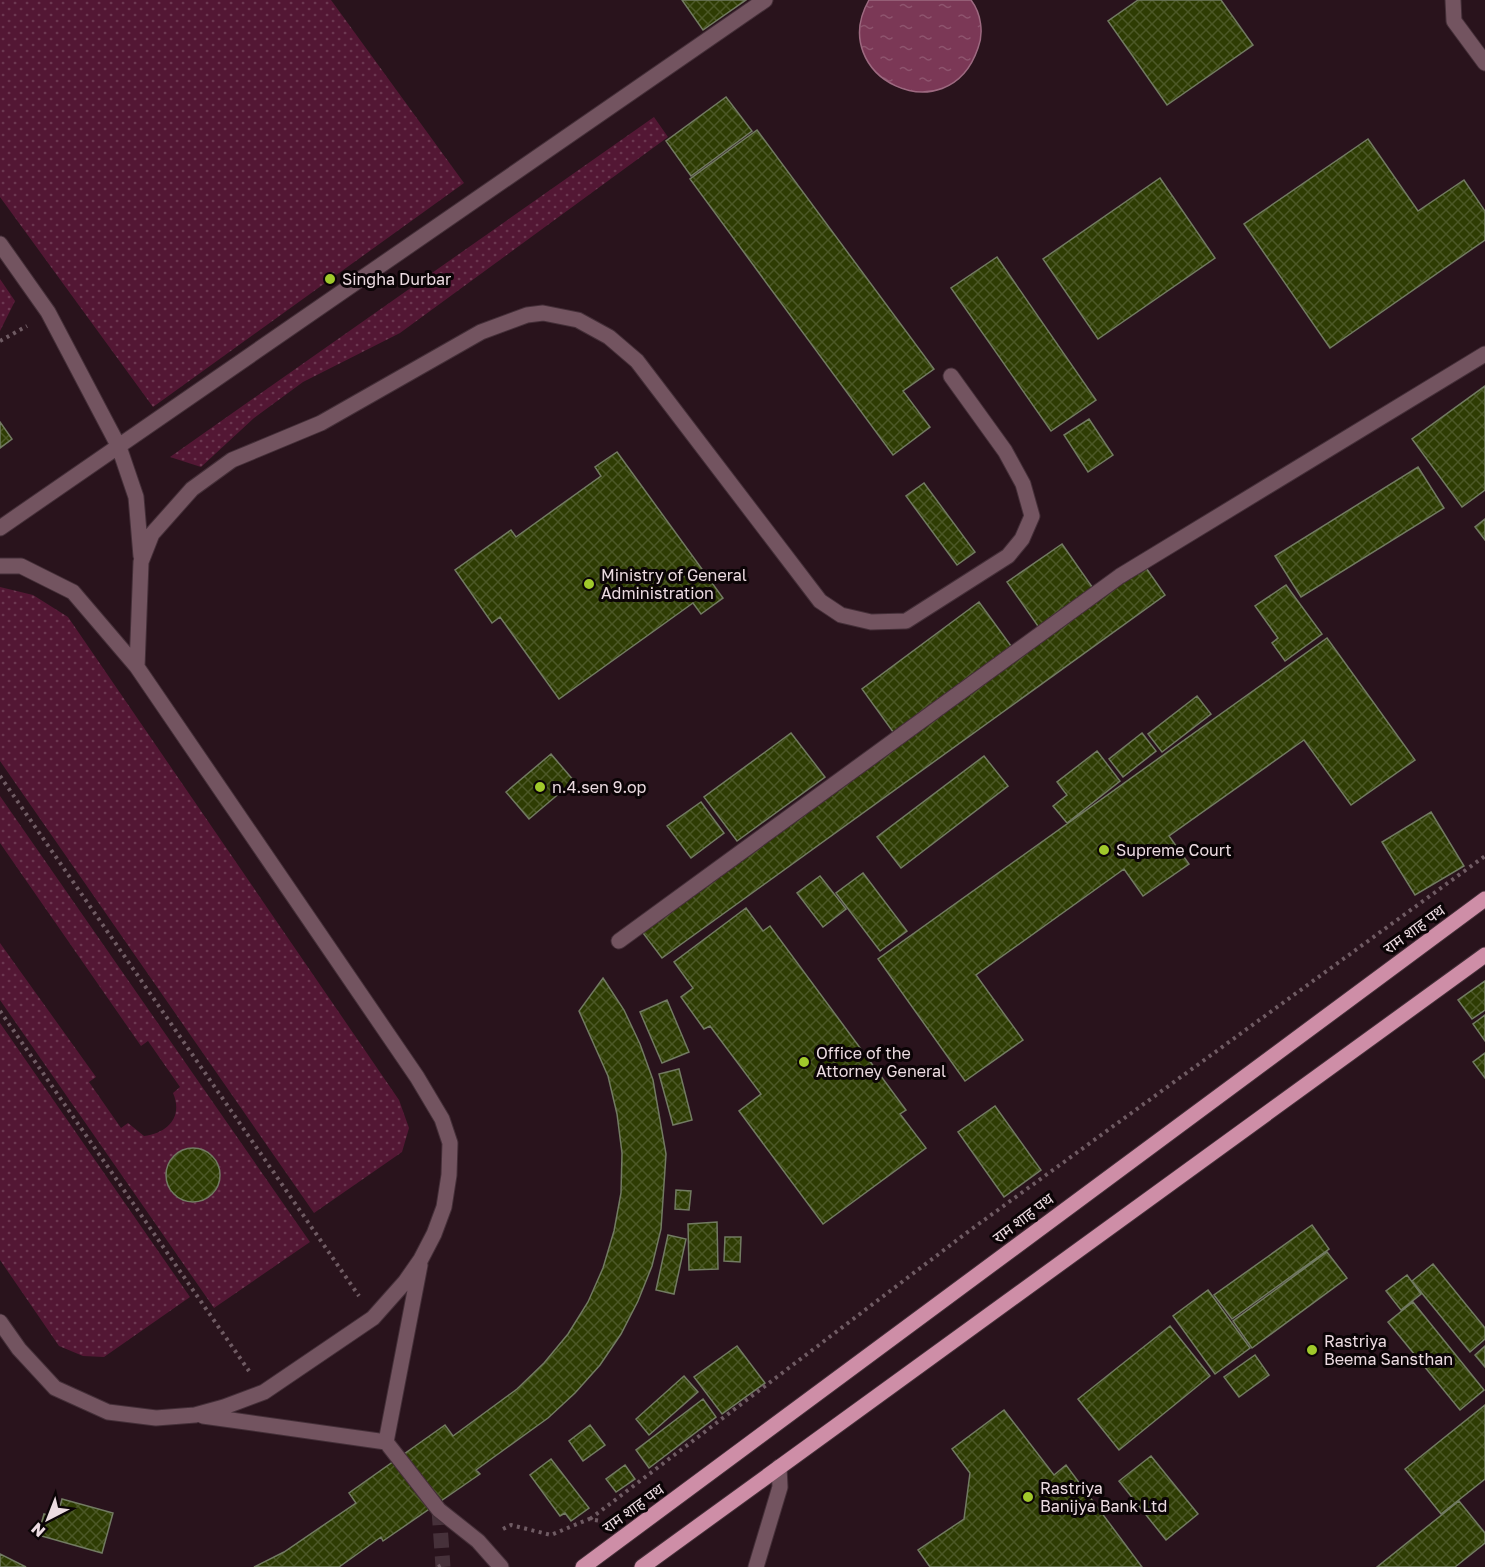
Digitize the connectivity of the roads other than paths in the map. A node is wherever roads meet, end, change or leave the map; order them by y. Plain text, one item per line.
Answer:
1 (765, 0) edge
2 (1453, 0) edge
3 (1485, 63) edge
4 (0, 244) edge
5 (1485, 354) edge
6 (951, 376) dead end
7 (119, 447) junction
8 (0, 528) edge
9 (141, 562) junction
10 (0, 566) edge
11 (137, 667) junction
12 (1485, 899) edge
13 (619, 941) dead end
14 (1485, 955) edge
15 (422, 1259) junction
16 (0, 1322) edge
17 (195, 1414) junction
18 (386, 1442) junction
19 (778, 1467) junction
20 (501, 1567) edge
21 (583, 1567) edge
22 (642, 1567) edge
23 (756, 1567) edge

1 - 7 street
2 - 3 street
4 - 7 street
5 - 13 street
6 - 9 street
7 - 8 street
7 - 9 street
9 - 11 street
10 - 11 street
11 - 15 street
12 - 21 main road, राम शाह पथ
14 - 19 main road
15 - 17 street
15 - 18 street
16 - 17 street
17 - 18 street
18 - 20 street
19 - 22 main road
19 - 23 street

